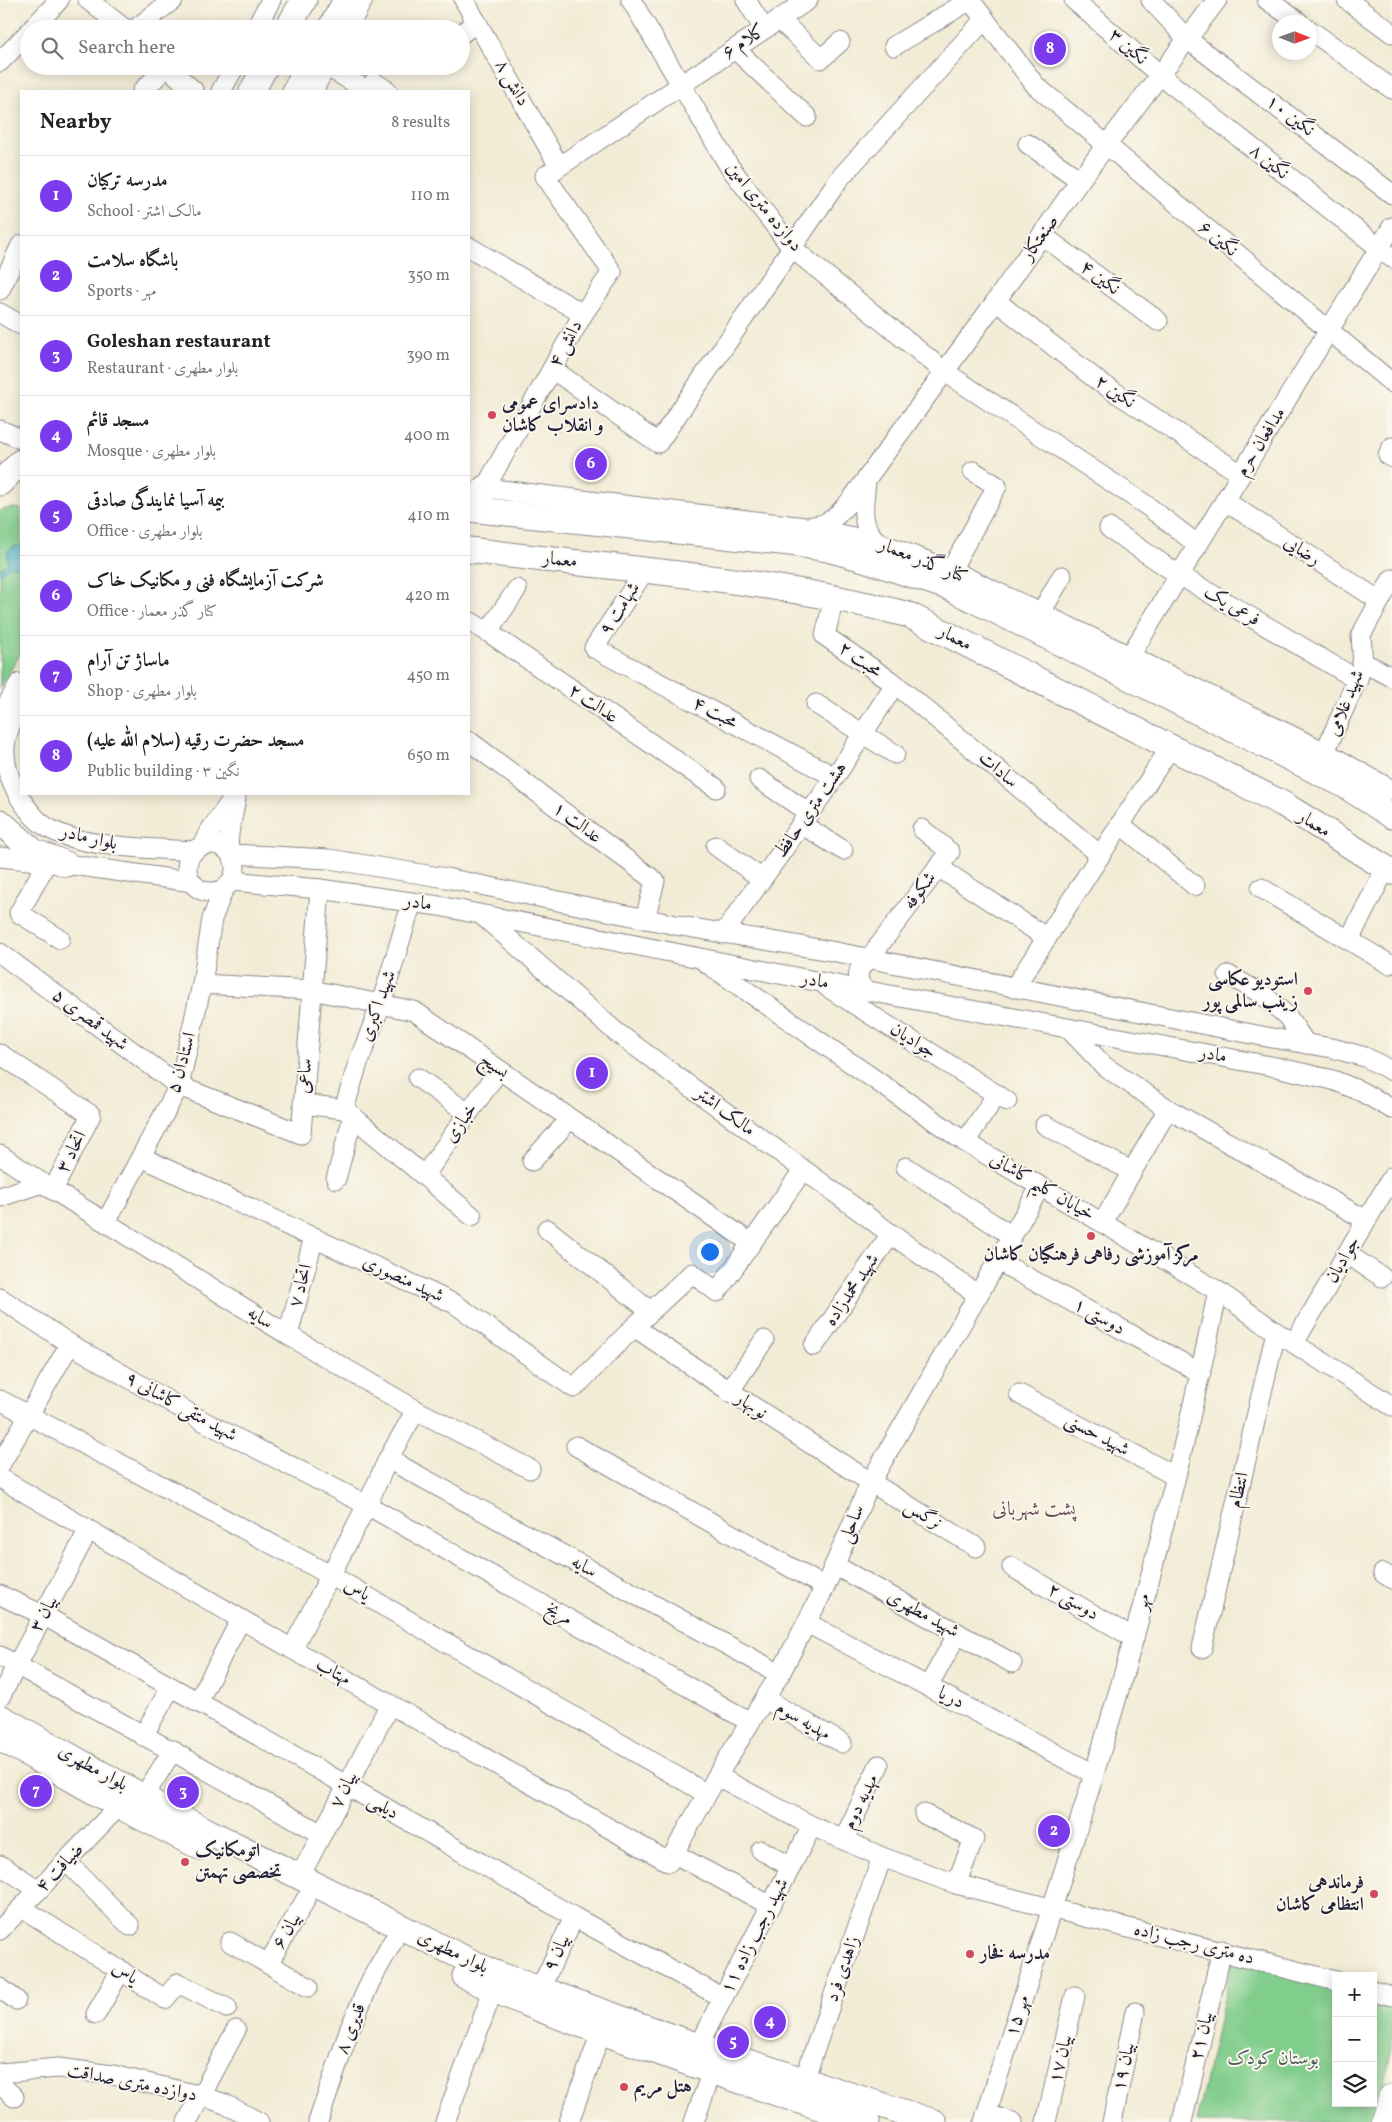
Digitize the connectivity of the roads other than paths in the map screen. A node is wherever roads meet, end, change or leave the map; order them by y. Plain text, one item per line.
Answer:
1 (59, 0) edge
2 (88, 0) edge
3 (173, 0) edge
4 (304, 0) edge
5 (346, 0) edge
6 (363, 0) edge
7 (464, 0) edge
8 (631, 0) edge
9 (746, 0) edge
10 (808, 0) edge
11 (970, 0) edge
12 (1074, 0) edge
13 (1151, 0) edge
14 (1217, 0) edge
15 (1267, 0) edge
16 (1346, 0) edge
17 (268, 5) edge
18 (1288, 15) edge
19 (984, 19) junction
20 (40, 20) edge
21 (114, 20) edge
22 (147, 20) edge
23 (260, 20) edge
24 (282, 20) edge
25 (293, 20) edge
26 (335, 20) edge
27 (352, 20) edge
28 (477, 22) junction
29 (772, 24) junction
30 (470, 27) edge
31 (1392, 33) edge
32 (1317, 35) edge
33 (1187, 39) junction
34 (20, 41) edge
35 (840, 42) dead end
36 (894, 46) dead end
37 (735, 49) junction
38 (0, 62) edge
39 (1160, 74) junction
40 (159, 75) edge
41 (176, 75) edge
42 (229, 75) edge
43 (261, 75) edge
44 (303, 75) edge
45 (321, 75) edge
46 (341, 75) edge
47 (681, 85) junction
48 (1392, 88) edge
49 (143, 90) edge
50 (193, 90) edge
51 (222, 90) edge
52 (253, 90) edge
53 (296, 90) edge
54 (314, 90) edge
55 (366, 90) edge
56 (369, 90) edge
57 (386, 90) edge
58 (807, 117) dead end
59 (1028, 144) dead end
60 (1107, 146) junction
61 (559, 166) junction
62 (1080, 180) junction
63 (1392, 194) edge
64 (1392, 228) edge
65 (1042, 235) junction
66 (20, 247) edge
67 (470, 248) edge
68 (792, 248) junction
69 (1385, 254) edge
70 (0, 290) edge
71 (996, 301) junction
72 (0, 313) edge
73 (583, 314) junction
74 (1158, 321) dead end
75 (20, 324) edge
76 (1329, 331) junction
77 (552, 369) junction
78 (945, 372) junction
79 (1392, 383) edge
80 (0, 430) edge
81 (20, 439) edge
82 (1392, 447) edge
83 (1392, 458) edge
84 (20, 463) edge
85 (974, 471) dead end
86 (1241, 474) junction
87 (866, 480) junction
88 (0, 483) edge
89 (486, 488) junction
90 (0, 492) edge
91 (20, 492) edge
92 (1225, 500) junction
93 (471, 509) edge
94 (805, 527) junction
95 (1109, 528) dead end
96 (878, 542) junction
97 (1198, 545) junction
98 (475, 553) edge
99 (645, 570) junction
100 (951, 570) junction
101 (1179, 575) junction
102 (1062, 576) dead end
103 (1392, 579) edge
104 (517, 589) dead end
105 (834, 597) junction
106 (1380, 601) junction
107 (1036, 621) junction
108 (470, 622) edge
109 (488, 632) junction
110 (594, 648) joint
111 (1130, 656) junction
112 (1362, 662) junction
113 (1392, 677) edge
114 (1358, 680) junction
115 (895, 684) junction
116 (20, 688) edge
117 (20, 694) edge
118 (816, 704) dead end
119 (0, 724) edge
120 (863, 733) junction
121 (470, 742) edge
122 (1170, 748) junction
123 (894, 754) dead end
124 (1320, 761) junction
125 (835, 777) junction
126 (759, 779) dead end
127 (716, 788) dead end
128 (1392, 790) edge
129 (236, 795) edge
130 (237, 795) edge
131 (1392, 816) edge
132 (805, 819) junction
133 (0, 822) edge
134 (1120, 824) junction
135 (922, 829) dead end
136 (716, 846) dead end
137 (198, 848) junction
138 (843, 850) dead end
139 (229, 852) junction
140 (1100, 855) junction
141 (0, 857) edge
142 (57, 863) junction
143 (1386, 863) edge
144 (938, 868) junction
145 (762, 879) junction
146 (196, 885) junction
147 (227, 885) junction
148 (1195, 886) dead end
149 (1261, 888) dead end
150 (320, 889) junction
151 (412, 902) junction
152 (483, 916) junction
153 (212, 919) junction
154 (645, 919) junction
155 (723, 934) junction
156 (1046, 938) junction
157 (60, 939) dead end
158 (1349, 940) junction
159 (831, 951) junction
160 (0, 953) edge
161 (698, 957) junction
162 (868, 960) junction
163 (1389, 964) dead end
164 (1228, 975) dead end
165 (824, 983) junction
166 (202, 984) junction
167 (1014, 988) junction
168 (312, 990) junction
169 (866, 990) junction
170 (381, 1004) junction
171 (1069, 1029) junction
172 (1306, 1044) junction
173 (0, 1054) edge
174 (499, 1070) junction
175 (1392, 1071) edge
176 (418, 1078) dead end
177 (179, 1086) junction
178 (303, 1104) junction
179 (1168, 1109) junction
180 (1392, 1109) edge
181 (348, 1113) junction
182 (468, 1113) junction
183 (570, 1119) junction
184 (1044, 1125) dead end
185 (965, 1142) junction
186 (0, 1155) edge
187 (141, 1157) junction
188 (532, 1161) dead end
189 (906, 1168) dead end
190 (803, 1170) junction
191 (1131, 1170) junction
192 (424, 1176) junction
193 (1392, 1177) edge
194 (336, 1179) dead end
195 (47, 1186) junction
196 (1040, 1188) junction
197 (0, 1197) edge
198 (472, 1216) dead end
199 (1366, 1220) junction
200 (106, 1222) junction
201 (1103, 1222) junction
202 (547, 1229) dead end
203 (891, 1234) junction
204 (1012, 1236) junction
205 (314, 1238) junction
206 (751, 1243) junction
207 (1346, 1254) junction
208 (998, 1262) junction
209 (1382, 1277) dead end
210 (1218, 1290) junction
211 (978, 1295) junction
212 (0, 1298) edge
213 (650, 1311) junction
214 (634, 1327) junction
215 (1276, 1332) junction
216 (288, 1335) junction
217 (764, 1340) dead end
218 (1294, 1343) junction
219 (70, 1344) junction
220 (814, 1346) dead end
221 (1201, 1373) junction
222 (729, 1392) junction
223 (1019, 1394) dead end
224 (0, 1400) edge
225 (1392, 1406) edge
226 (416, 1410) junction
227 (29, 1416) junction
228 (576, 1446) dead end
229 (388, 1459) junction
230 (0, 1465) edge
231 (530, 1469) dead end
232 (1175, 1476) junction
233 (0, 1478) edge
234 (870, 1483) junction
235 (367, 1505) junction
236 (88, 1531) junction
237 (976, 1547) dead end
238 (834, 1565) junction
239 (1012, 1567) dead end
240 (332, 1576) junction
241 (825, 1587) junction
242 (0, 1594) edge
243 (44, 1615) junction
244 (241, 1619) junction
245 (808, 1623) junction
246 (958, 1633) junction
247 (1134, 1638) junction
248 (1202, 1648) dead end
249 (292, 1649) junction
250 (0, 1656) edge
251 (1012, 1662) dead end
252 (16, 1666) junction
253 (780, 1674) junction
254 (171, 1687) junction
255 (928, 1687) junction
256 (0, 1697) edge
257 (765, 1699) junction
258 (198, 1702) junction
259 (390, 1704) junction
260 (0, 1717) edge
261 (750, 1722) junction
262 (143, 1736) junction
263 (0, 1738) edge
264 (842, 1743) dead end
265 (173, 1750) junction
266 (879, 1765) dead end
267 (1094, 1774) junction
268 (717, 1776) junction
269 (346, 1785) junction
270 (706, 1794) junction
271 (144, 1796) junction
272 (118, 1806) junction
273 (924, 1814) dead end
274 (812, 1826) junction
275 (322, 1834) junction
276 (197, 1836) junction
277 (844, 1839) junction
278 (761, 1850) dead end
279 (882, 1857) junction
280 (671, 1858) junction
281 (66, 1861) junction
282 (0, 1864) edge
283 (791, 1867) junction
284 (956, 1884) junction
285 (303, 1887) junction
286 (39, 1890) junction
287 (770, 1906) junction
288 (22, 1908) junction
289 (1052, 1909) junction
290 (574, 1917) junction
291 (130, 1926) dead end
292 (0, 1930) edge
293 (393, 1941) junction
294 (230, 1942) dead end
295 (1222, 1950) junction
296 (268, 1964) junction
297 (121, 1970) junction
298 (1332, 1980) edge
299 (308, 1987) dead end
300 (0, 1988) edge
301 (540, 1989) junction
302 (493, 1990) junction
303 (1377, 1992) edge
304 (1075, 1996) dead end
305 (1392, 1996) edge
306 (723, 1998) junction
307 (16, 2000) dead end
308 (227, 2008) dead end
309 (1135, 2012) dead end
310 (96, 2014) dead end
311 (236, 2030) dead end
312 (601, 2032) junction
313 (698, 2046) junction
314 (0, 2072) edge
315 (712, 2072) junction
316 (804, 2080) junction
317 (202, 2096) junction
318 (985, 2118) edge
319 (854, 2120) edge
320 (187, 2122) edge
321 (259, 2122) edge
322 (318, 2122) edge
323 (445, 2122) edge
324 (569, 2122) edge
325 (694, 2122) edge
326 (934, 2122) edge
327 (1013, 2122) edge
328 (1046, 2122) edge
329 (1112, 2122) edge
330 (1182, 2122) edge

1 - 20 street
2 - 21 street
3 - 22 street
4 - 25 main road
5 - 26 main road
6 - 27 street
7 - 28 street, دانش ۸
8 - 47 street, دوازده متری امین
9 - 29 street
10 - 29 street, کلام ۶
11 - 19 street, نگین ۶
11 - 36 street
12 - 39 street, نگین ۳
13 - 33 street, نگین ۱۰
14 - 33 street, صنعتکار
15 - 18 street
16 - 31 street
17 - 23 street
17 - 24 street
19 - 60 street, نگین ۶
19 - 68 street
28 - 30 street
28 - 61 street, دانش ۸
29 - 35 street
29 - 37 street, کلام ۶
32 - 48 street
33 - 39 street, صنعتکار
33 - 63 street, نگین ۱۰
34 - 38 street
37 - 47 street, کلام ۶
37 - 58 street
39 - 60 street, صنعتکار
39 - 69 street, نگین ۸
40 - 49 street
41 - 50 street
42 - 51 street
43 - 52 main road
44 - 53 main road
45 - 54 street
46 - 55 street
47 - 61 street, کلام ۶
47 - 68 street, دوازده متری امین
56 - 57 street
59 - 62 street
60 - 62 street, صنعتکار
60 - 76 street, نگین ۶
61 - 73 street
62 - 65 street, صنعتکار
64 - 69 street, مدافعان حرم
65 - 71 street, صنعتکار
65 - 74 street, نگین ۴
66 - 70 street
67 - 73 street, دانش ۴
68 - 77 street
68 - 78 street, دوازده متری امین
69 - 76 street, مدافعان حرم
71 - 78 street, صنعتکار
71 - 86 street, نگین ۲
72 - 75 street
73 - 77 street, دانش ۴
76 - 79 street, نگین ۶
76 - 86 street, مدافعان حرم
77 - 89 street, دانش ۴
78 - 87 street, صنعتکار
78 - 97 street, دوازده متری امین
80 - 81 street
82 - 83 street
84 - 88 main road
85 - 100 street
86 - 92 street, مدافعان حرم
87 - 94 street, صنعتکار
87 - 96 street
89 - 93 main road
89 - 94 street, کنار گذر معمار
90 - 91 main road
92 - 97 street, مدافعان حرم
92 - 106 street, رضایی
93 - 107 main road
94 - 96 street, کنار گذر معمار
95 - 101 street, فرعی یک
96 - 100 street, کنار گذر معمار
97 - 101 street, مدافعان حرم
98 - 99 main road, معمار
99 - 105 main road, معمار
99 - 110 street, شهامت ۹
100 - 107 street, کنار گذر معمار
101 - 111 street, مدافعان حرم
101 - 114 street, فرعی یک
102 - 107 street
103 - 106 street, شهید غلامی
104 - 109 street
105 - 115 street, محبت ۲
105 - 122 main road, معمار
106 - 112 street, شهید غلامی
107 - 111 street, کنار گذر معمار
107 - 124 main road
108 - 109 street, عدالت ۲
109 - 127 street, عدالت ۲
110 - 125 street, محبت ۴
111 - 124 street, کنار گذر معمار
112 - 113 street
112 - 114 street, شهید غلامی
114 - 124 street, شهید غلامی
115 - 120 street, هشت متری حافظ
115 - 140 street, سادات
116 - 119 main road
117 - 137 street, بلوار مادر
118 - 120 street
120 - 123 street
120 - 125 street, هشت متری حافظ
121 - 154 street, عدالت ۱
122 - 134 street
122 - 143 main road, معمار
124 - 128 street, کنار گذر معمار
124 - 131 main road
125 - 132 street, هشت متری حافظ
126 - 132 street
129 - 137 street
130 - 139 street
132 - 138 street
132 - 145 street, هشت متری حافظ
133 - 142 main road
134 - 140 street
134 - 148 street
135 - 144 street, شکوفه
136 - 145 street
137 - 139 street
137 - 146 street
139 - 147 street
139 - 154 street, مادر
140 - 156 street
141 - 142 street, بلوار مادر
142 - 146 street, بلوار مادر
142 - 157 street
143 - 158 street
144 - 156 street
144 - 162 street, شکوفه
145 - 155 street, هشت متری حافظ
146 - 147 street
146 - 153 street
147 - 150 street, مادر
147 - 153 street, استادان ۵
149 - 158 street
150 - 151 street, مادر
150 - 168 street, ساعی
151 - 152 street, مادر
151 - 170 street, شهید اکبری
152 - 161 street, مادر
152 - 190 street, مالک اشتر
153 - 166 street, استادان ۵
154 - 155 street, مادر
155 - 159 street, مادر
156 - 167 street
158 - 163 street
159 - 162 street, مادر
159 - 165 street
160 - 177 street, شهید قمصری ۵
161 - 165 street, مادر
161 - 185 street, خیابان کلیم کاشانی
162 - 167 street, مادر
162 - 169 street, شکوفه
164 - 172 street
165 - 169 street, مادر
165 - 185 street, جوادیان
166 - 168 street, بسیج
166 - 177 street, استادان ۵
167 - 172 street, مادر
168 - 170 street, بسیج
168 - 178 street, ساعی
169 - 171 street, مادر
170 - 174 street, بسیج
170 - 181 street, شهید اکبری
171 - 179 street
171 - 180 street, مادر
172 - 175 street, مادر
173 - 195 street, اتحاد ۳
174 - 182 street, خبازی
174 - 183 street, بسیج
176 - 182 street
177 - 178 street, ساعی
177 - 187 street, استادان ۵
178 - 181 street
179 - 191 street
179 - 199 street
181 - 192 street
181 - 194 street, شهید اکبری
182 - 192 street, خبازی
183 - 188 street
183 - 206 street, بسیج
184 - 191 street
185 - 196 street, خیابان کلیم کاشانی
186 - 195 street, سایه
187 - 200 street, استادان ۵
187 - 205 street, شهید منصوری
189 - 204 street
190 - 203 street, مالک اشتر
190 - 206 street
191 - 201 street
192 - 198 street
193 - 199 street, جوادیان
195 - 197 street
195 - 200 street, سایه
196 - 201 street, خیابان کلیم کاشانی
196 - 204 street, ساحلی
199 - 207 street, جوادیان
200 - 216 street, سایه
201 - 210 street, خیابان کلیم کاشانی
202 - 213 street
203 - 211 street, مالک اشتر
203 - 220 street, شهید محمدزاده
204 - 208 street, ساحلی
205 - 214 street, شهید منصوری
205 - 216 street, اتحاد ۷
206 - 213 street
207 - 209 street
207 - 218 street, جوادیان
208 - 211 street, ساحلی
208 - 221 street, دوستی ۱
210 - 215 street, خیابان کلیم کاشانی
210 - 221 street, مهر
211 - 234 street, ساحلی
212 - 219 street, شهید متقی کاشانی ۹
213 - 214 street
214 - 222 street, نوبهار
215 - 218 street, خیابان کلیم کاشانی
215 - 248 street, انتظام
216 - 226 street, سایه
217 - 222 street
218 - 225 street, خیابان کلیم کاشانی
219 - 227 street
219 - 235 street, شهید متقی کاشانی ۹
221 - 232 street, مهر
222 - 234 street, نوبهار
223 - 232 street, شهید حسنی
224 - 227 street, یاس
226 - 229 street
226 - 231 street, سایه
227 - 230 street
227 - 240 street, یاس
228 - 241 street
229 - 235 street
229 - 253 street, سایه
232 - 247 street, مهر
233 - 236 street, مهتاب
234 - 237 street, نرگس
234 - 238 street, ساحلی
235 - 240 street
235 - 261 street, مریخ
236 - 243 street, بیان ۳
236 - 244 street, مهتاب
238 - 241 street, ساحلی
238 - 246 street, شهید مطهری
239 - 247 street, دوستی ۲
240 - 249 street
240 - 270 street, یاس
241 - 245 street, ساحلی
242 - 243 street, دیلمی
243 - 252 street, بیان ۳
243 - 254 street, دیلمی
244 - 249 street, مهتاب
244 - 258 street
245 - 253 street, ساحلی
245 - 255 street, دریا
246 - 251 street, شهید مطهری
246 - 255 street
247 - 267 street, مهر
249 - 259 street, مهتاب
250 - 252 street
252 - 256 street, بیان ۳
252 - 262 street
253 - 257 street, ساحلی
254 - 258 street, دیلمی
254 - 262 street
255 - 267 street, دریا
257 - 261 street, ساحلی
257 - 264 street, مهدیه سوم
258 - 269 street, دیلمی
259 - 269 street, بیان ۷
259 - 280 street, مهتاب
260 - 271 main road, بلوار مطهری
261 - 268 street, ساحلی
262 - 265 street
263 - 272 main road, بلوار مطهری
265 - 271 street
265 - 275 street
266 - 277 street, مهدیه دوم
267 - 289 street, مهر
268 - 270 street, ساحلی
268 - 274 street, ده متری رجب زاده
269 - 275 street, بیان ۷
269 - 290 street, دیلمی
270 - 280 street, ساحلی
271 - 276 main road, بلوار مطهری
272 - 276 main road, بلوار مطهری
272 - 281 street, ضیافت ۴
273 - 284 street
274 - 277 street, ده متری رجب زاده
274 - 283 street, شهید رجب زاده ۱۱
275 - 285 street, بیان ۷
276 - 285 main road, بلوار مطهری
277 - 279 street, ده متری رجب زاده
278 - 283 street
279 - 284 street, ده متری رجب زاده
279 - 316 street, زاهدی فرد
280 - 287 street, مهتاب
281 - 286 street, ضیافت ۴
281 - 291 street
282 - 286 street
283 - 287 street, شهید رجب زاده ۱۱
284 - 289 street, ده متری رجب زاده
285 - 293 main road, بلوار مطهری
285 - 296 street, بیان ۶
285 - 301 main road, بلوار مطهری
286 - 288 street, ضیافت ۴
287 - 306 street, شهید رجب زاده ۱۱
288 - 292 street, ضیافت ۴
288 - 297 street, یاس
289 - 295 street, ده متری رجب زاده
289 - 318 street, مهر ۱۵
290 - 301 street, بیان ۹
290 - 306 street, دیلمی
293 - 302 main road, بلوار مطهری
293 - 322 street, قدیری ۸
294 - 296 street
295 - 298 street, ده متری رجب زاده
295 - 330 street, بیان ۲۱
296 - 299 street
297 - 308 street, یاس
297 - 310 street
300 - 307 street
301 - 313 main road, بلوار مطهری
302 - 312 main road, بلوار مطهری
302 - 323 street
303 - 305 street
304 - 328 street, بیان ۱۷
306 - 313 street, شهید رجب زاده ۱۱
309 - 329 street, بیان ۱۹
311 - 317 street
312 - 315 main road, بلوار مطهری
312 - 324 street
313 - 316 main road, بلوار مطهری
314 - 317 street, دوازده متری صداقت
315 - 319 main road, بلوار مطهری
315 - 325 street
316 - 326 main road, بلوار مطهری
317 - 320 street
317 - 321 street, دوازده متری صداقت
318 - 327 street

